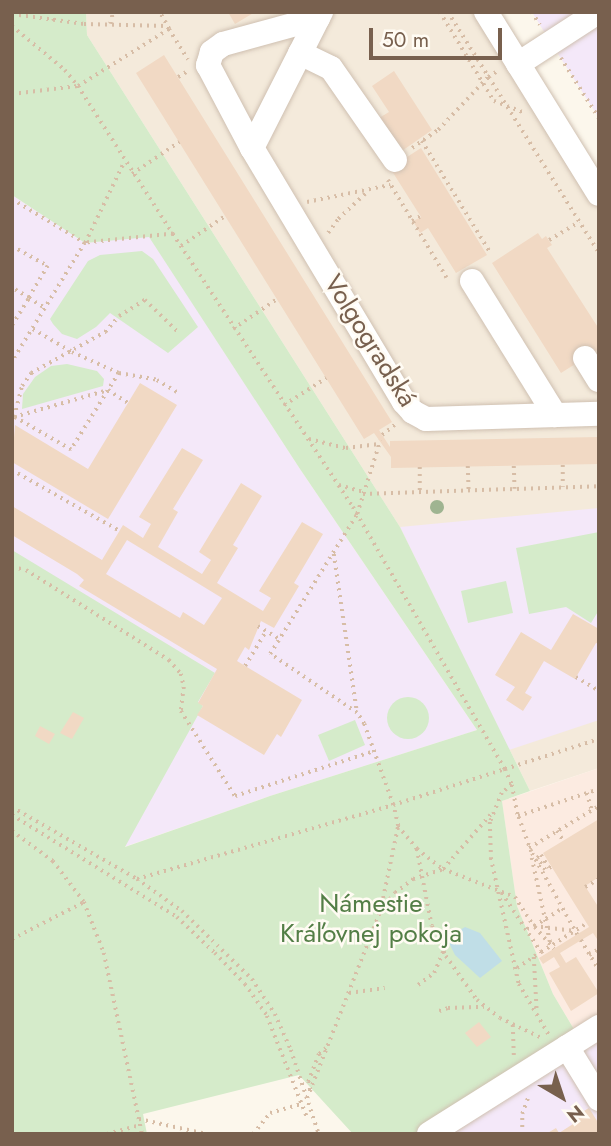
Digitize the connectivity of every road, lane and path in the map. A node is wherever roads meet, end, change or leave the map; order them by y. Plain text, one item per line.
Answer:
1 (51, 12) edge
2 (113, 12) edge
3 (159, 12) edge
4 (440, 12) edge
5 (486, 12) edge
6 (532, 12) edge
7 (598, 12) edge
8 (451, 13) edge
9 (12, 14) edge
10 (319, 15) edge
11 (54, 20) junction
12 (110, 25) junction
13 (12, 26) edge
14 (167, 26) junction
15 (551, 43) junction
16 (300, 53) junction
17 (518, 64) junction
18 (193, 68) dead end
19 (178, 77) dead end
20 (488, 77) junction
21 (483, 82) junction
22 (78, 86) junction
23 (12, 94) edge
24 (509, 109) junction
25 (599, 118) edge
26 (552, 119) junction
27 (422, 141) junction
28 (179, 142) dead end
29 (252, 148) junction
30 (395, 160) junction
31 (124, 162) junction
32 (132, 174) junction
33 (390, 185) junction
34 (369, 189) junction
35 (599, 194) edge
36 (12, 199) edge
37 (287, 206) junction
38 (225, 216) dead end
39 (421, 216) dead end
40 (412, 221) junction
41 (579, 222) junction
42 (173, 234) junction
43 (327, 234) dead end
44 (549, 240) dead end
45 (85, 243) junction
46 (12, 246) edge
47 (181, 247) junction
48 (490, 252) dead end
49 (599, 253) edge
50 (447, 278) dead end
51 (472, 281) dead end
52 (12, 288) edge
53 (29, 298) junction
54 (277, 299) dead end
55 (45, 308) junction
56 (12, 325) edge
57 (33, 328) junction
58 (233, 329) junction
59 (179, 333) dead end
60 (72, 352) junction
61 (585, 358) dead end
62 (12, 362) edge
63 (119, 373) junction
64 (326, 378) dead end
65 (599, 380) edge
66 (108, 390) junction
67 (180, 394) dead end
68 (128, 403) dead end
69 (284, 405) junction
70 (599, 414) edge
71 (555, 415) junction
72 (14, 417) edge
73 (401, 420) dead end
74 (382, 435) dead end
75 (307, 438) junction
76 (563, 465) dead end
77 (468, 466) dead end
78 (514, 466) dead end
79 (419, 467) dead end
80 (12, 470) edge
81 (338, 485) junction
82 (599, 486) edge
83 (564, 487) junction
84 (515, 489) junction
85 (469, 491) junction
86 (420, 492) junction
87 (363, 493) junction
88 (357, 514) junction
89 (120, 531) dead end
90 (334, 551) junction
91 (12, 567) edge
92 (258, 626) dead end
93 (266, 631) junction
94 (280, 639) junction
95 (245, 666) dead end
96 (576, 677) dead end
97 (599, 691) edge
98 (357, 713) junction
99 (599, 739) edge
100 (374, 751) junction
101 (505, 769) junction
102 (512, 785) junction
103 (599, 789) edge
104 (587, 793) junction
105 (393, 806) junction
106 (599, 806) edge
107 (12, 807) edge
108 (592, 810) junction
109 (494, 811) junction
110 (12, 815) edge
111 (518, 816) junction
112 (398, 826) junction
113 (12, 831) edge
114 (557, 831) junction
115 (564, 840) dead end
116 (417, 849) junction
117 (530, 850) junction
118 (552, 866) dead end
119 (443, 869) junction
120 (545, 870) dead end
121 (425, 876) junction
122 (137, 879) junction
123 (599, 879) edge
124 (586, 887) dead end
125 (500, 891) junction
126 (84, 902) junction
127 (562, 908) junction
128 (380, 912) junction
129 (547, 918) junction
130 (587, 923) dead end
131 (534, 926) junction
132 (548, 927) junction
133 (527, 929) junction
134 (576, 933) junction
135 (12, 939) edge
136 (581, 940) dead end
137 (553, 947) junction
138 (599, 949) edge
139 (444, 950) junction
140 (541, 952) junction
141 (589, 955) junction
142 (534, 957) junction
143 (516, 968) junction
144 (599, 970) edge
145 (418, 985) dead end
146 (385, 988) dead end
147 (348, 993) junction
148 (485, 1006) junction
149 (439, 1012) dead end
150 (537, 1015) junction
151 (599, 1027) edge
152 (562, 1050) junction
153 (307, 1098) junction
154 (599, 1099) edge
155 (302, 1104) junction
156 (307, 1117) dead end
157 (140, 1122) junction
158 (192, 1132) edge
159 (107, 1134) edge
160 (142, 1134) edge
161 (206, 1134) edge
162 (253, 1134) edge
163 (319, 1134) edge
164 (429, 1134) edge

1 - 11 path
2 - 12 path
3 - 14 path
4 - 21 path
5 - 17 street
6 - 15 path
7 - 15 street
8 - 20 path
9 - 11 path
10 - 16 street, Volgogradská
10 - 29 street, Volgogradská
11 - 12 path
12 - 14 path
13 - 22 path
14 - 22 path
15 - 17 street
15 - 25 path
16 - 29 street, Volgogradská
16 - 30 street
17 - 26 street
18 - 19 path
20 - 21 path
20 - 24 path
21 - 24 path
21 - 27 path
22 - 23 path
22 - 31 path
24 - 26 path
24 - 41 path
26 - 35 street
27 - 30 path
27 - 48 path
28 - 32 path
29 - 37 street, Volgogradská
30 - 33 path
31 - 32 path
31 - 45 path
32 - 42 path
33 - 34 path
33 - 40 path
34 - 37 path
34 - 43 path
36 - 45 path
37 - 71 street, Volgogradská
38 - 47 path
39 - 40 path
40 - 50 path
41 - 44 path
41 - 49 path
42 - 45 path
42 - 47 path
45 - 55 path
46 - 53 path
47 - 58 path
51 - 71 street
52 - 53 path
53 - 55 path
53 - 56 path
54 - 58 path
55 - 57 path
57 - 60 path
57 - 62 path
58 - 69 path
59 - 60 path
60 - 63 path
60 - 72 path
61 - 65 street
63 - 66 path
63 - 67 path
64 - 69 path
66 - 68 path
66 - 72 path
66 - 72 path
69 - 75 path
70 - 71 street, Volgogradská
73 - 74 path
75 - 81 path
75 - 87 path
76 - 83 path
77 - 85 path
78 - 84 path
79 - 86 path
80 - 89 path
81 - 87 path
81 - 88 path
82 - 83 path
83 - 84 path
84 - 85 path
85 - 86 path
86 - 87 path
87 - 88 path
88 - 90 path
88 - 101 path
90 - 94 path
90 - 98 path
91 - 100 path
92 - 93 path
93 - 94 path
93 - 95 path
94 - 98 path
96 - 97 path
98 - 100 path
99 - 101 path
100 - 105 path
101 - 102 path
101 - 105 path
102 - 109 path
102 - 111 path
103 - 104 path
104 - 108 path
104 - 111 path
105 - 112 path
105 - 122 path
106 - 108 path
107 - 122 path
108 - 114 path
109 - 119 path
109 - 125 path
110 - 155 path
111 - 117 path
112 - 116 path
112 - 128 path
113 - 126 path
114 - 115 path
114 - 117 path
116 - 119 path
116 - 121 path
117 - 127 path
117 - 129 path
118 - 120 path
119 - 121 path
119 - 125 path
121 - 128 path
121 - 139 path
122 - 153 path
123 - 124 path
125 - 131 path
125 - 133 path
125 - 143 path
126 - 135 path
126 - 157 path
127 - 129 path
127 - 134 path
128 - 147 path
129 - 131 path
129 - 132 path
130 - 134 path
131 - 132 path
131 - 133 path
131 - 137 path
132 - 134 path
132 - 137 path
133 - 140 path
134 - 137 path
136 - 141 path
137 - 140 path
138 - 141 path
139 - 145 path
139 - 148 path
140 - 142 path
141 - 144 path
142 - 143 path
142 - 150 path
143 - 150 path
146 - 147 path
147 - 153 path
148 - 149 path
148 - 150 path
151 - 152 street
152 - 154 street
152 - 164 street
153 - 163 path
155 - 156 path
155 - 162 path
157 - 158 path
157 - 159 path
157 - 160 path
158 - 161 path

